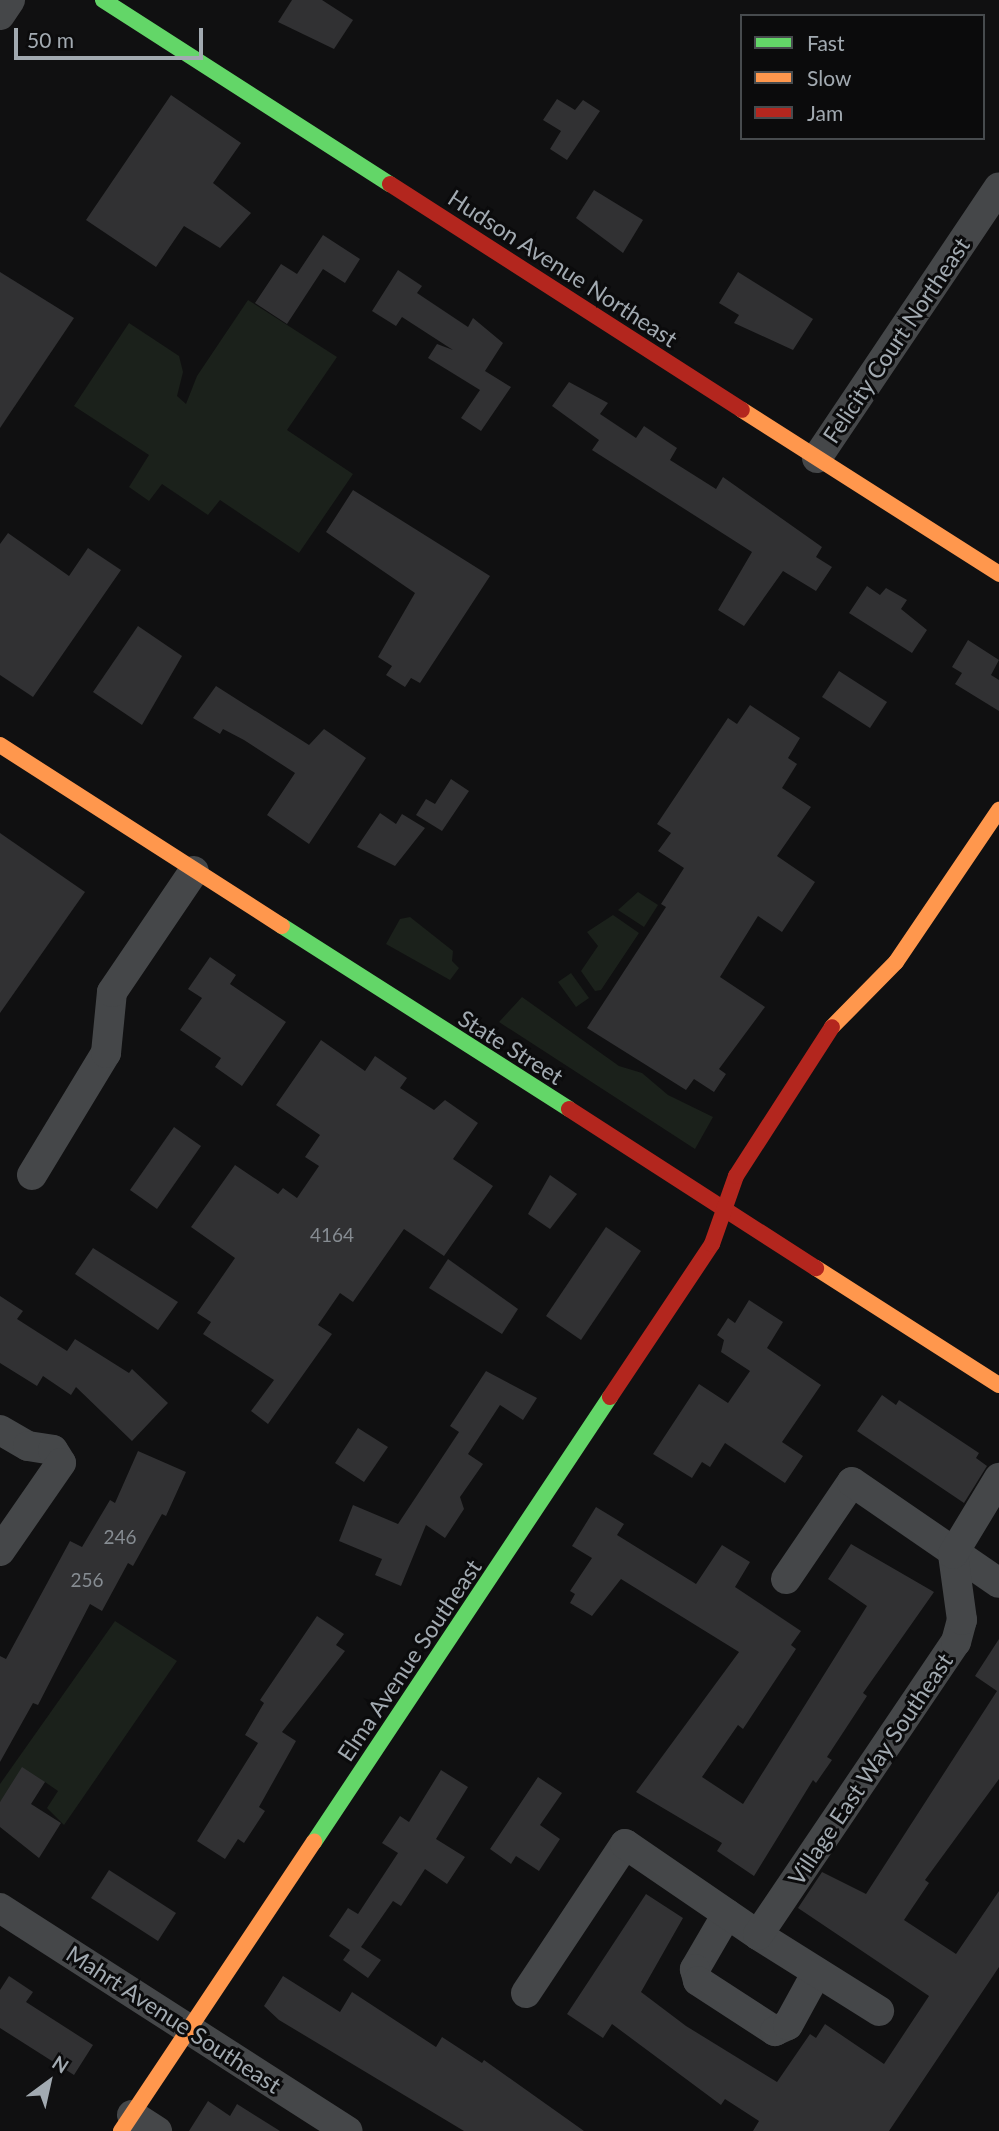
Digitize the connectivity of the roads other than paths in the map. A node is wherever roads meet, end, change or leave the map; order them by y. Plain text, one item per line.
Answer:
1 (10, 0) edge
2 (103, 0) edge
3 (0, 15) edge
4 (999, 187) edge
5 (817, 458) junction
6 (999, 574) edge
7 (0, 745) edge
8 (999, 810) edge
9 (194, 871) junction
10 (32, 1175) dead end
11 (725, 1208) junction
12 (999, 1385) edge
13 (0, 1430) edge
14 (999, 1478) edge
15 (0, 1551) edge
16 (953, 1554) junction
17 (786, 1579) dead end
18 (999, 1583) edge
19 (0, 1908) edge
20 (727, 1914) junction
21 (758, 1935) junction
22 (817, 1972) junction
23 (526, 1993) dead end
24 (879, 2011) dead end
25 (190, 2028) junction
26 (126, 2123) edge
27 (157, 2131) edge
28 (348, 2131) edge

1 - 3 street
2 - 5 street, Hudson Avenue Northeast
4 - 5 street, Felicity Court Northeast
5 - 6 street, Hudson Avenue Northeast
7 - 9 street, State Street
8 - 11 street, Elma Avenue Southeast
9 - 10 street
9 - 11 street, State Street
11 - 12 street, State Street
11 - 25 street, Elma Avenue Southeast
13 - 15 street
14 - 16 street
16 - 17 street
16 - 18 street
16 - 21 street, Village East Way Southeast
19 - 25 street, Mahrt Avenue Southeast
20 - 21 street
20 - 22 street
20 - 23 street
21 - 22 street
22 - 24 street
25 - 26 street, Elma Avenue Southeast
25 - 28 street, Mahrt Avenue Southeast
26 - 27 street

